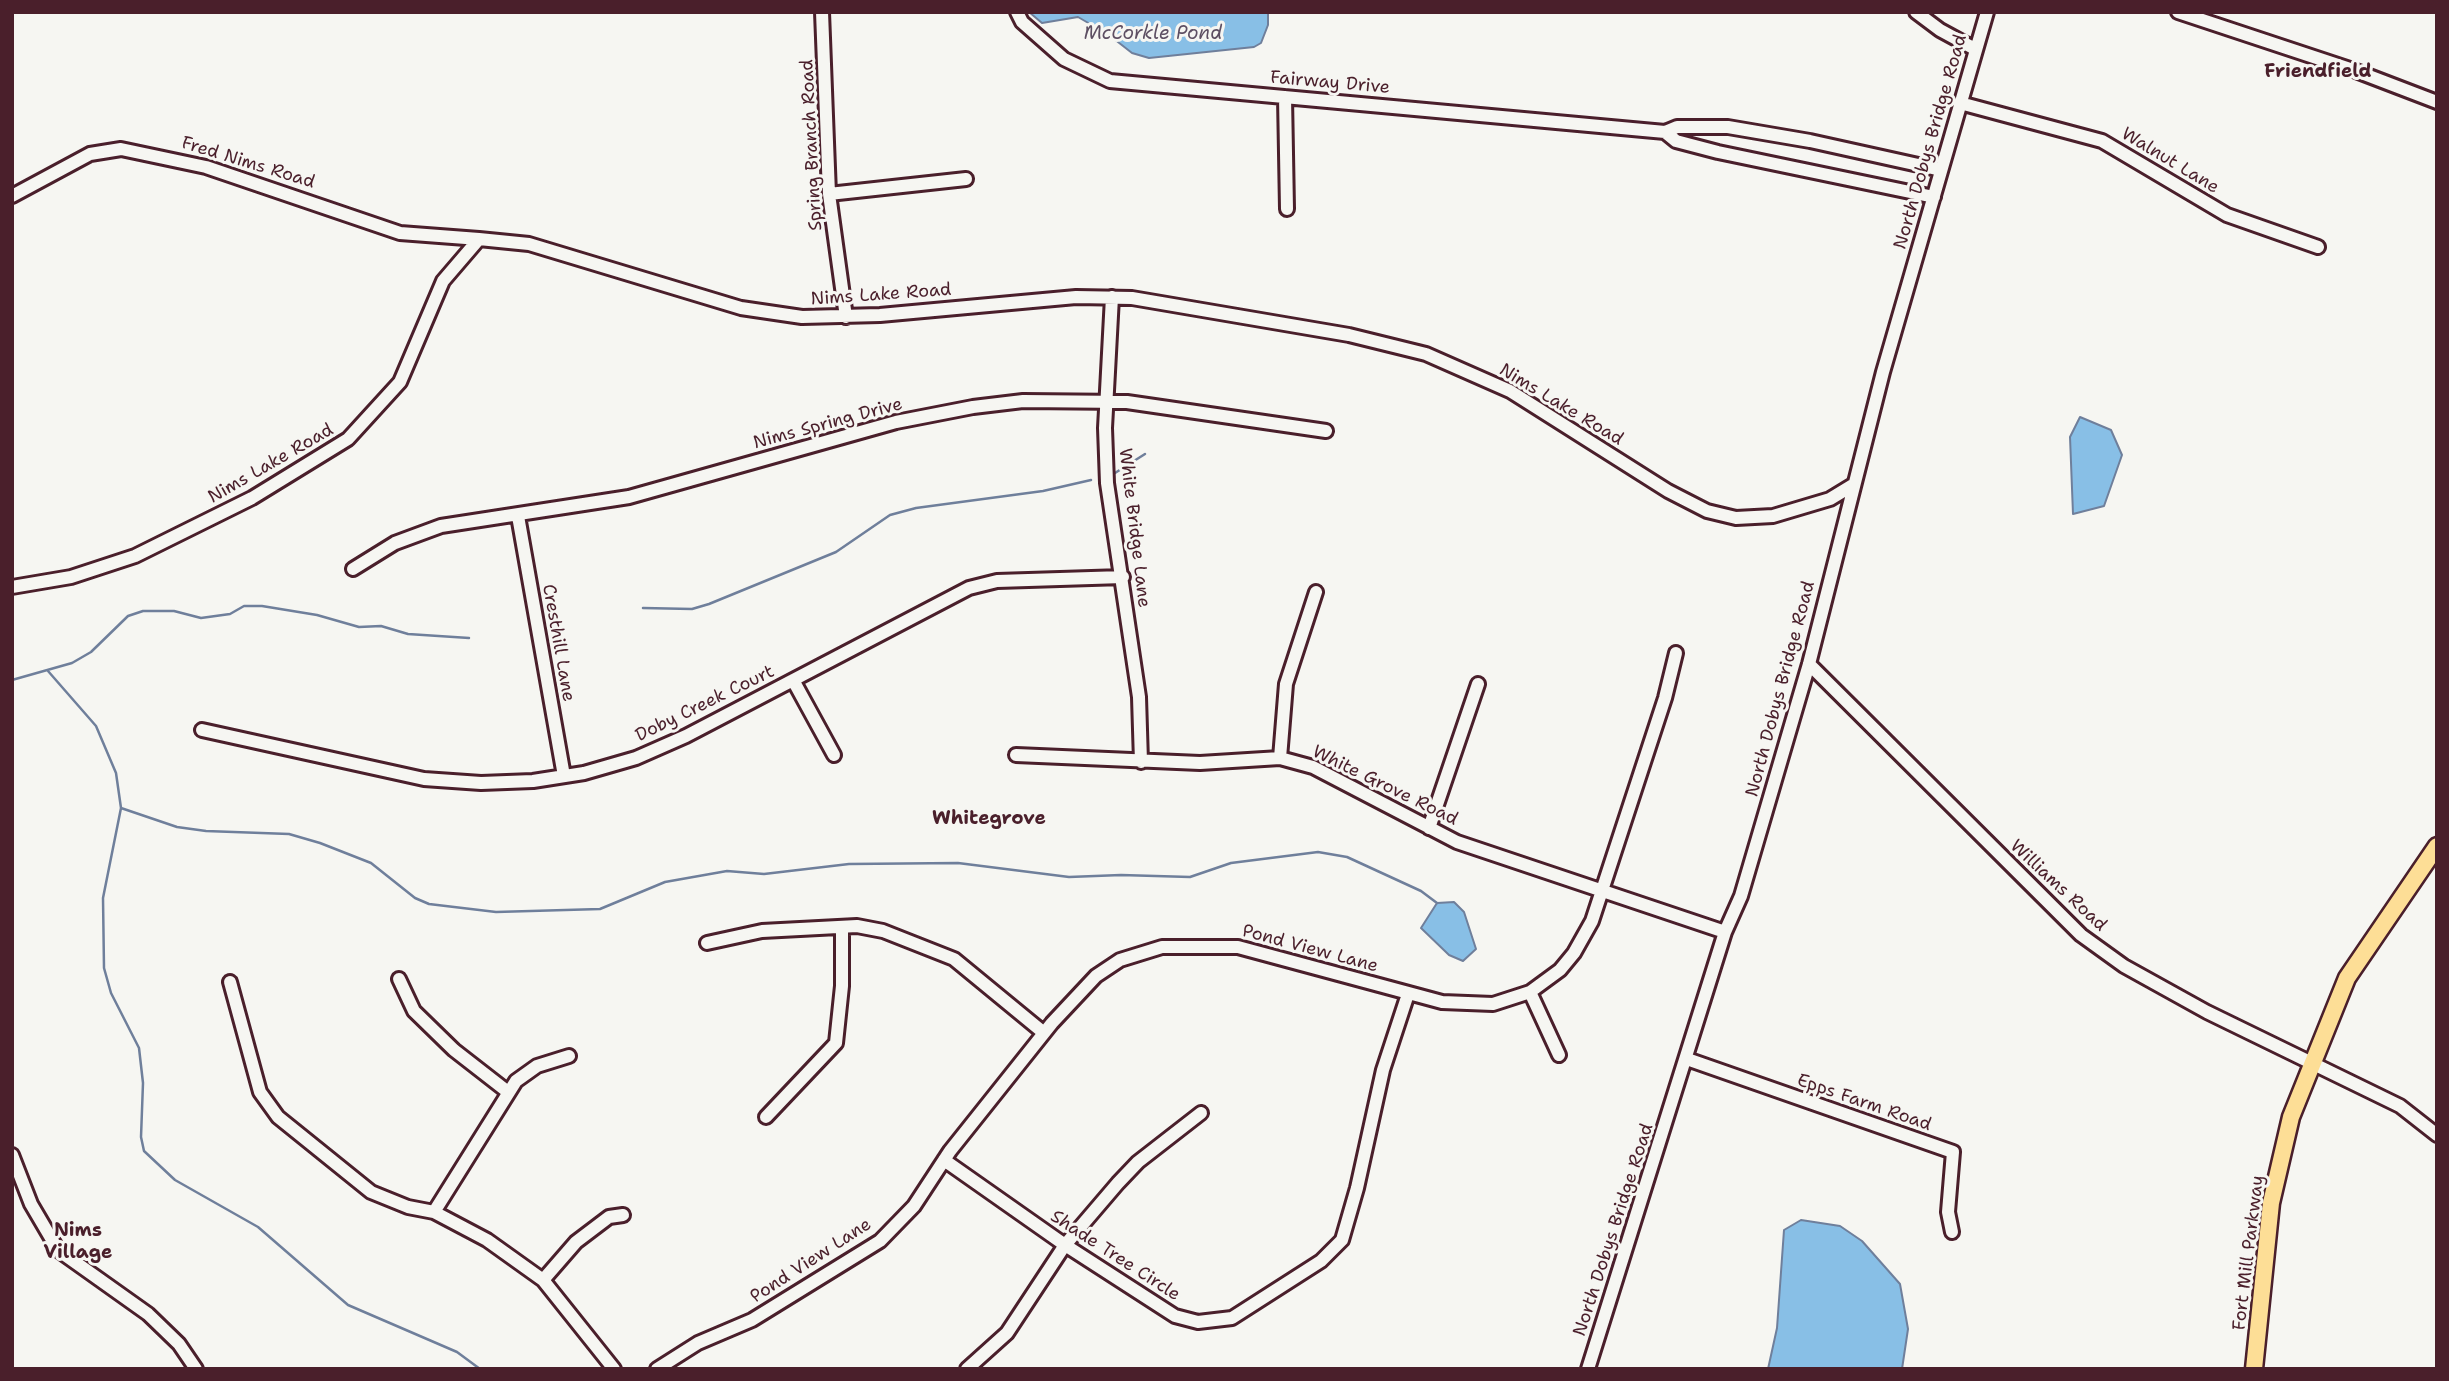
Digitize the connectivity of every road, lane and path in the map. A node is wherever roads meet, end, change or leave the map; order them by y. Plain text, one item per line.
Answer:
1 (822, 12) edge
2 (1017, 12) edge
3 (1916, 12) edge
4 (1987, 12) edge
5 (2178, 12) edge
6 (1975, 48) junction
7 (1285, 97) junction
8 (2437, 102) edge
9 (1961, 103) junction
10 (1665, 132) junction
11 (1941, 170) junction
12 (966, 179) dead end
13 (829, 194) junction
14 (12, 196) edge
15 (1934, 197) junction
16 (1287, 209) dead end
17 (479, 239) junction
18 (2318, 247) dead end
19 (1112, 298) junction
20 (846, 317) junction
21 (1108, 403) junction
22 (1326, 431) dead end
23 (1853, 485) junction
24 (519, 516) junction
25 (353, 569) dead end
26 (1123, 577) junction
27 (12, 587) edge
28 (1316, 592) dead end
29 (1676, 653) dead end
30 (1809, 664) junction
31 (793, 680) junction
32 (1478, 684) dead end
33 (202, 730) dead end
34 (834, 755) dead end
35 (1016, 755) dead end
36 (1280, 758) junction
37 (1142, 762) junction
38 (564, 776) junction
39 (1429, 828) junction
40 (2437, 846) edge
41 (1604, 892) junction
42 (842, 928) junction
43 (1725, 932) junction
44 (707, 943) dead end
45 (399, 979) dead end
46 (230, 982) dead end
47 (1530, 992) junction
48 (1408, 994) junction
49 (1044, 1033) junction
50 (1559, 1055) dead end
51 (569, 1056) dead end
52 (1687, 1059) junction
53 (2311, 1063) junction
54 (508, 1092) junction
55 (1201, 1113) dead end
56 (766, 1117) dead end
57 (2437, 1135) edge
58 (12, 1155) edge
59 (944, 1160) junction
60 (434, 1212) junction
61 (623, 1215) dead end
62 (1952, 1232) dead end
63 (1065, 1245) junction
64 (542, 1280) junction
65 (196, 1369) edge
66 (614, 1369) edge
67 (657, 1369) edge
68 (967, 1369) edge
69 (1588, 1369) edge
70 (2254, 1369) edge

1 - 13 street, Spring Branch Road
2 - 7 street, Fairway Drive
3 - 6 street
4 - 6 street, North Dobys Bridge Road
5 - 8 street
6 - 9 street, North Dobys Bridge Road
7 - 10 street, Fairway Drive
7 - 16 street
9 - 11 street, North Dobys Bridge Road
9 - 18 street, Walnut Lane
10 - 11 street, Fairway Drive
10 - 15 street, Fairway Drive
11 - 15 street, North Dobys Bridge Road
12 - 13 street
13 - 20 street, Spring Branch Road
14 - 17 street, Fred Nims Road
15 - 23 street, North Dobys Bridge Road
17 - 20 street, Nims Lake Road
17 - 27 street, Nims Lake Road
19 - 20 street, Nims Lake Road
19 - 21 street, White Bridge Lane
19 - 23 street, Nims Lake Road
21 - 22 street, Nims Spring Drive
21 - 24 street, Nims Spring Drive
21 - 26 street, White Bridge Lane
23 - 30 street, North Dobys Bridge Road
24 - 25 street, Nims Spring Drive
24 - 38 street, Cresthill Lane
26 - 31 street, Doby Creek Court
26 - 37 street, White Bridge Lane
28 - 36 street
29 - 41 street, Pond View Lane
30 - 43 street, North Dobys Bridge Road
30 - 53 street, Williams Road
31 - 34 street
31 - 38 street, Doby Creek Court
32 - 39 street
33 - 38 street, Doby Creek Court
35 - 37 street, White Grove Road
36 - 37 street, White Grove Road
36 - 39 street, White Grove Road
39 - 41 street, White Grove Road
40 - 53 main road, Fort Mill Parkway
41 - 43 street, White Grove Road
41 - 47 street, Pond View Lane
42 - 44 street
42 - 49 street
42 - 56 street
43 - 52 street, North Dobys Bridge Road
45 - 54 street
46 - 60 street
47 - 48 street, Pond View Lane
47 - 50 street
48 - 49 street, Pond View Lane
48 - 63 street, Shade Tree Circle
49 - 59 street, Pond View Lane
51 - 54 street
52 - 62 street, Epps Farm Road
52 - 69 street, North Dobys Bridge Road
53 - 57 street, Williams Road
53 - 70 main road, Fort Mill Parkway
54 - 60 street
55 - 63 street
58 - 65 street
59 - 63 street, Shade Tree Circle
59 - 67 street, Pond View Lane
60 - 64 street
61 - 64 street
63 - 68 street
64 - 66 street

